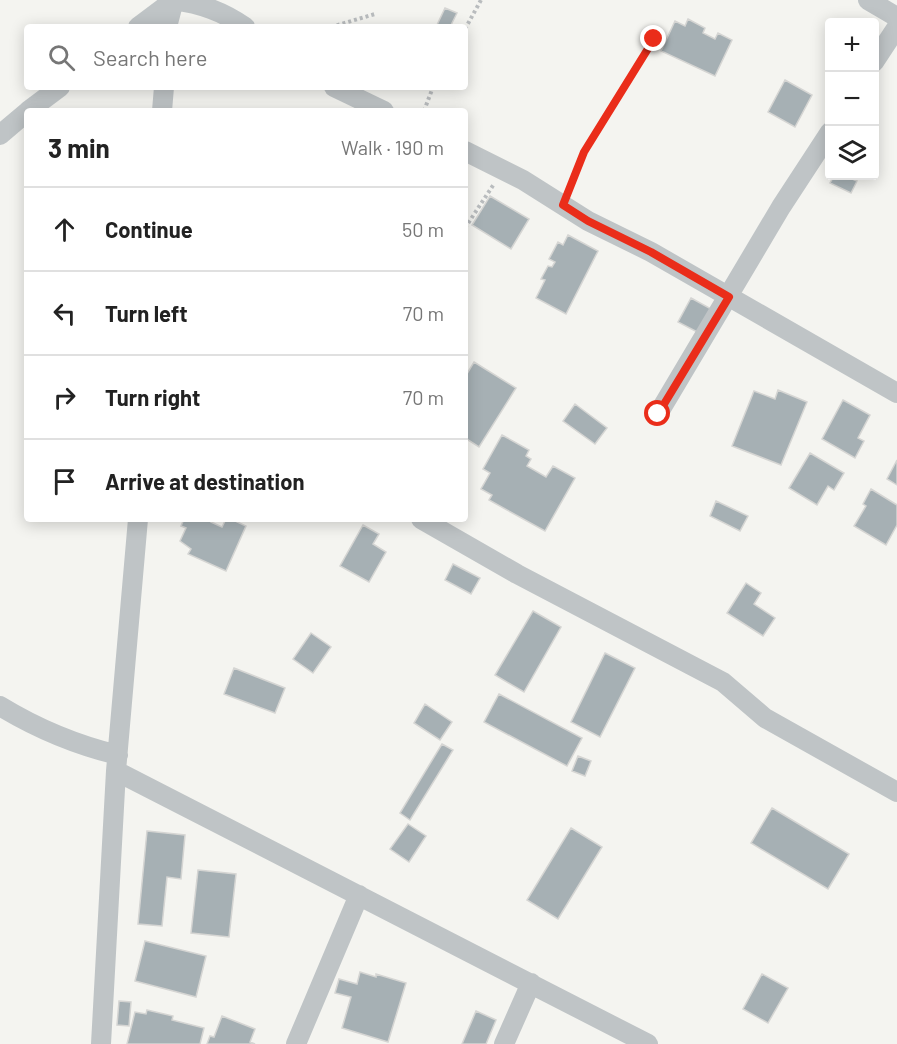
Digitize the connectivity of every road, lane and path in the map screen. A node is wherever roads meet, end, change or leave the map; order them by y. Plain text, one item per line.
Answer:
1 (174, 0) edge
2 (481, 0) edge
3 (868, 0) edge
4 (375, 14) dead end
5 (897, 17) edge
6 (142, 24) edge
7 (168, 24) edge
8 (241, 24) edge
9 (341, 24) edge
10 (468, 24) edge
11 (897, 27) edge
12 (654, 39) dead end
13 (879, 54) edge
14 (56, 90) edge
15 (164, 90) edge
16 (340, 90) edge
17 (432, 90) edge
18 (33, 108) edge
19 (162, 108) edge
20 (378, 108) edge
21 (425, 108) edge
22 (24, 115) edge
23 (0, 135) edge
24 (825, 140) edge
25 (468, 153) edge
26 (502, 170) junction
27 (563, 205) junction
28 (468, 223) edge
29 (729, 297) junction
30 (897, 393) edge
31 (658, 414) dead end
32 (138, 522) edge
33 (426, 522) edge
34 (0, 706) edge
35 (117, 763) junction
36 (897, 792) edge
37 (359, 895) junction
38 (531, 983) junction
39 (101, 1044) edge
40 (296, 1044) edge
41 (504, 1044) edge
42 (648, 1044) edge

1 - 6 street
1 - 7 street
1 - 8 street
2 - 10 path
3 - 5 street
4 - 9 path
11 - 13 street
12 - 27 path
14 - 18 street
15 - 19 street
16 - 20 street
17 - 21 path
22 - 23 street
24 - 29 street
25 - 26 street
26 - 27 street
26 - 28 path
27 - 29 street
29 - 30 street
29 - 31 street
32 - 35 street
33 - 36 street
34 - 35 street
35 - 37 street
35 - 39 street
37 - 38 street
37 - 40 street
38 - 41 street
38 - 42 street

